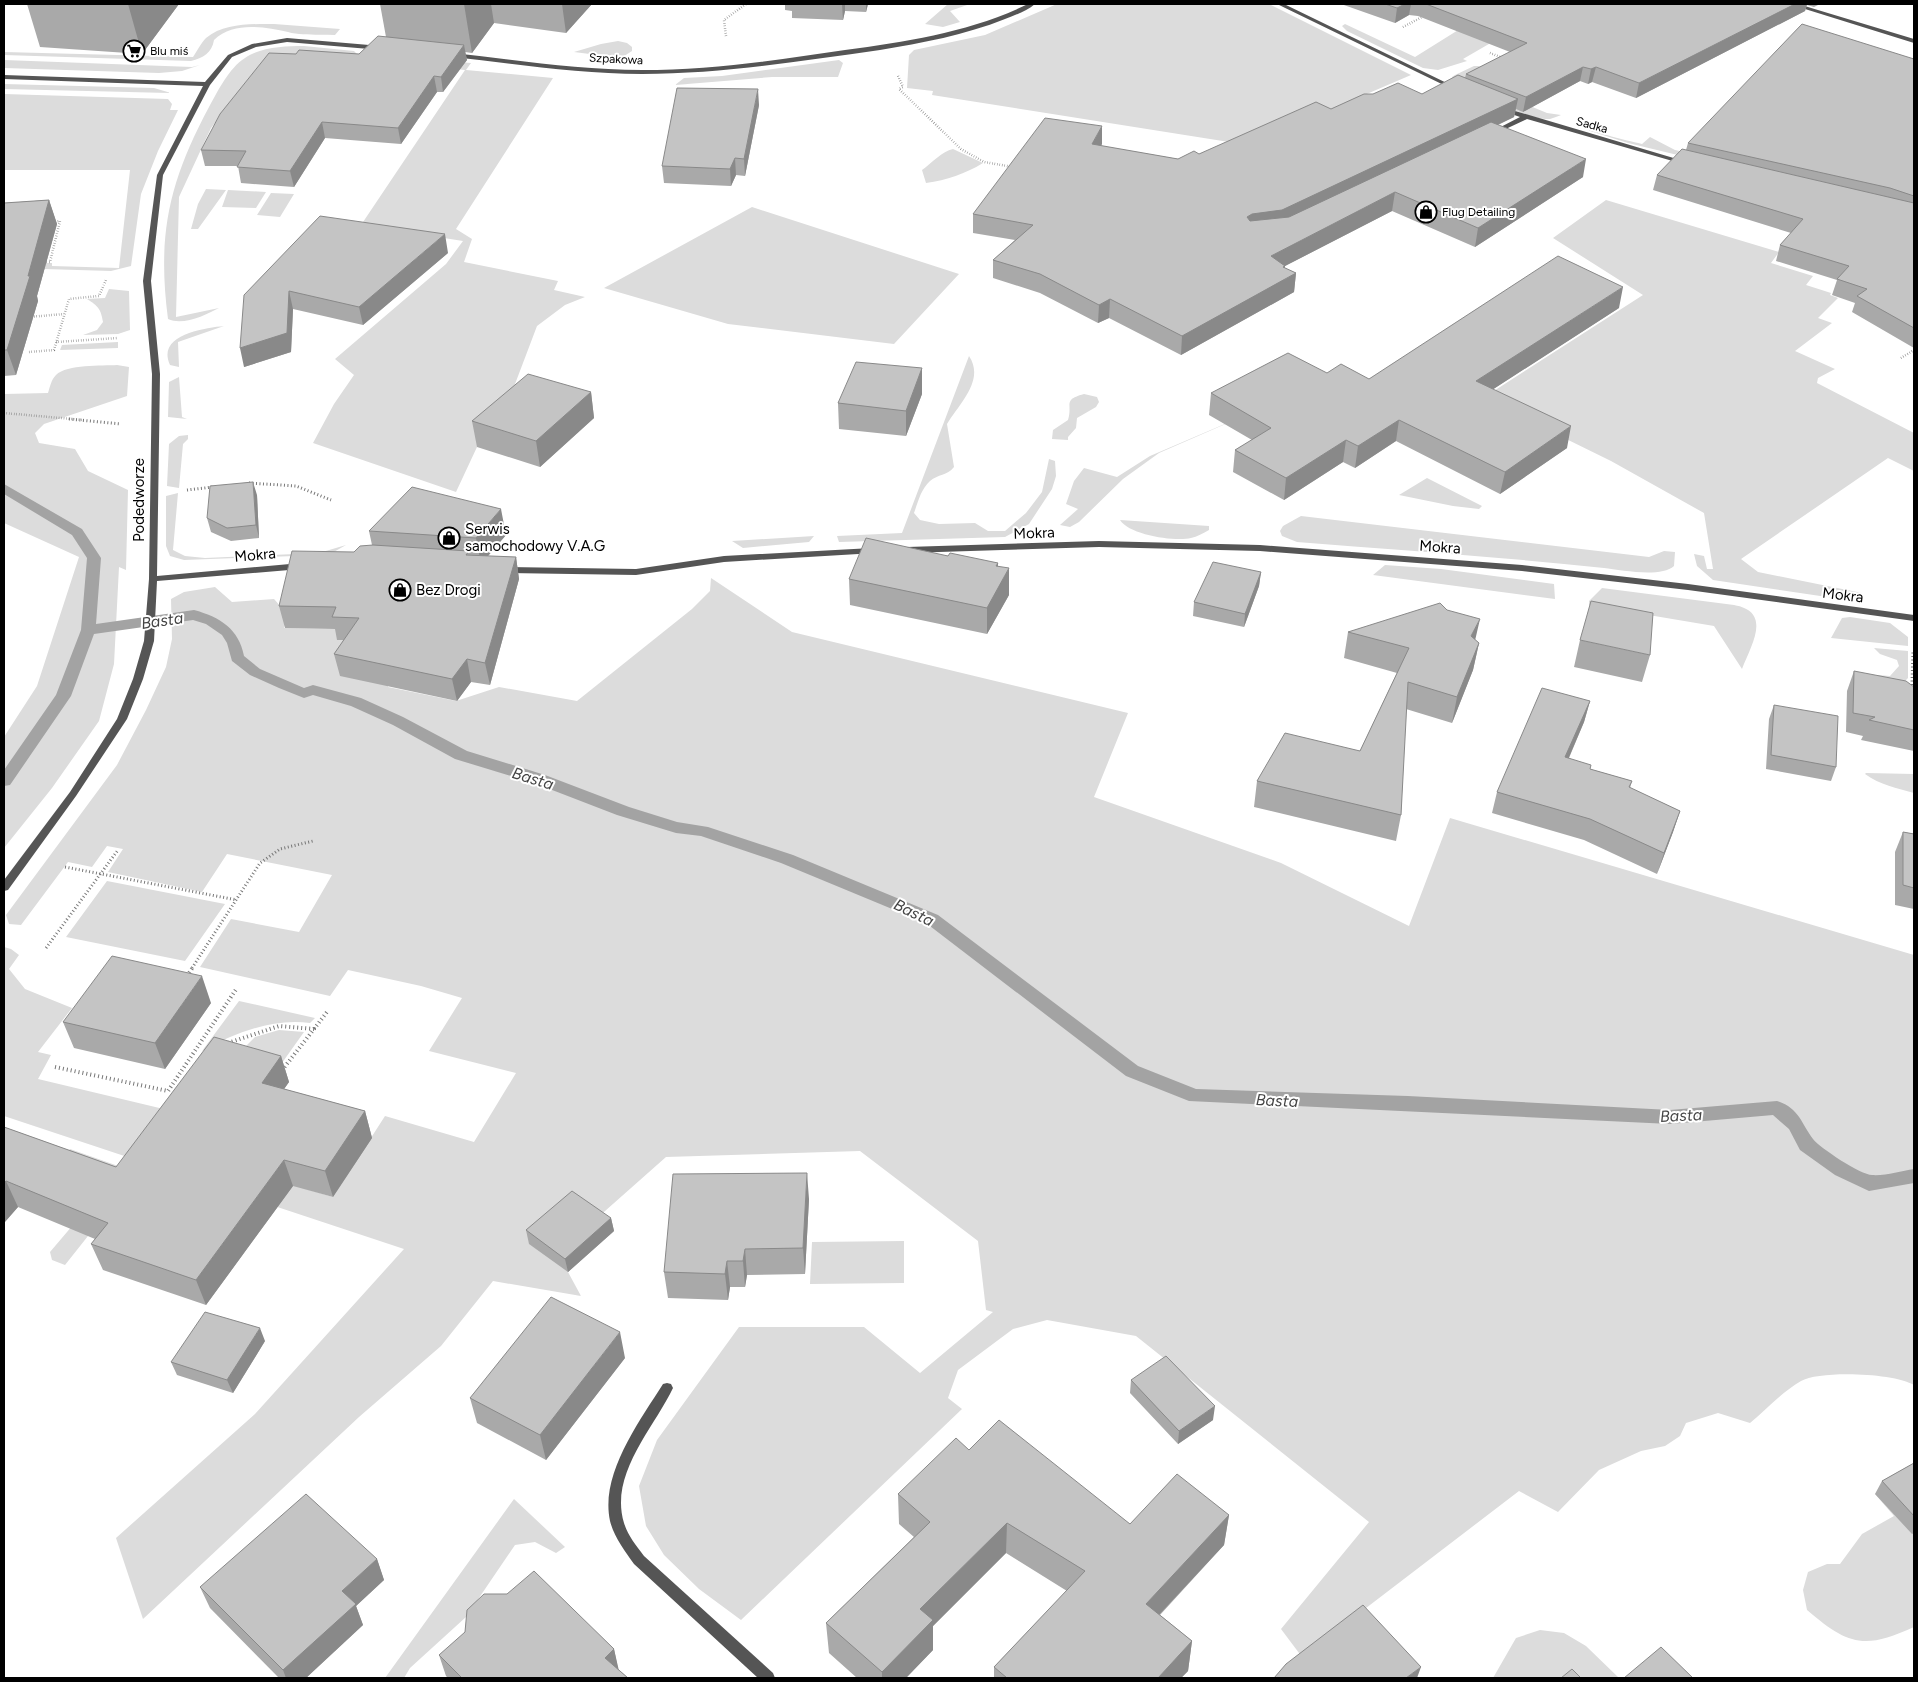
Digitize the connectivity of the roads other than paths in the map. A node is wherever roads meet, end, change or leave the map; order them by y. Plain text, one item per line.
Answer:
1 (1032, 4) edge
2 (1280, 4) edge
3 (1792, 4) edge
4 (1914, 41) edge
5 (386, 48) edge
6 (444, 54) edge
7 (4, 76) edge
8 (208, 84) junction
9 (1461, 91) edge
10 (1499, 107) edge
11 (1526, 118) junction
12 (1485, 136) edge
13 (1693, 165) edge
14 (898, 550) edge
15 (879, 551) edge
16 (315, 565) edge
17 (495, 569) edge
18 (153, 579) junction
19 (1914, 618) edge
20 (4, 886) edge
21 (667, 1388) dead end
22 (768, 1678) edge

1 - 6 street, Szpakowa
2 - 9 street
3 - 4 street
5 - 8 street
7 - 8 street
8 - 18 street, Podedworze
10 - 11 street, Sadka
11 - 12 street
11 - 13 street, Sadka
14 - 19 street, Mokra
15 - 17 street
16 - 18 street, Mokra
18 - 20 street, Podedworze
21 - 22 street

